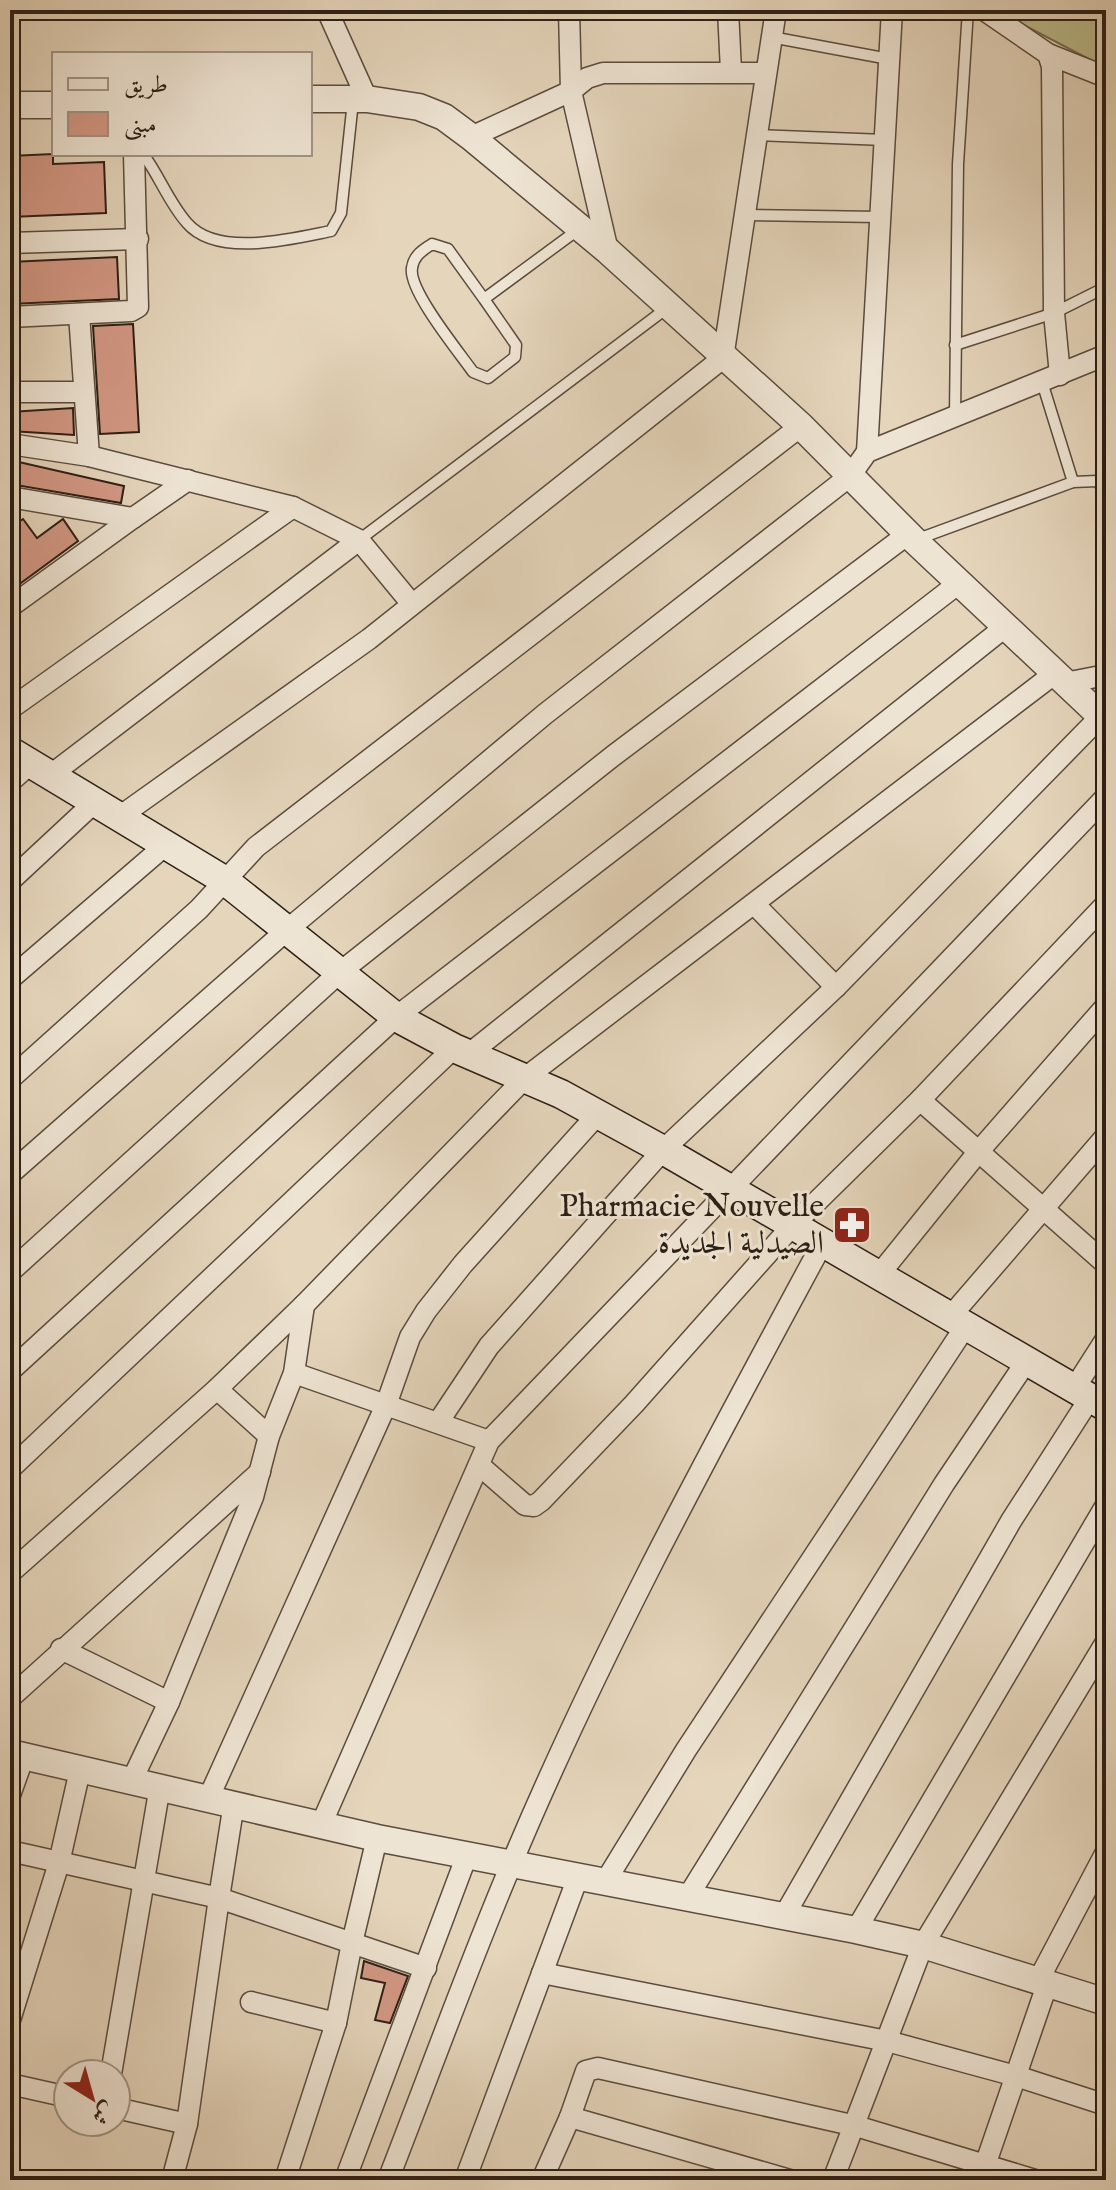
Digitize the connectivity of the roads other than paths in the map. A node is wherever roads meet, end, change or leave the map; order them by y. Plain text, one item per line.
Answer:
1 (327, 10) edge
2 (569, 10) edge
3 (728, 10) edge
4 (776, 10) edge
5 (892, 10) edge
6 (968, 10) edge
7 (984, 10) edge
8 (771, 37) junction
9 (1048, 54) junction
10 (889, 59) junction
11 (731, 71) junction
12 (765, 73) junction
13 (1106, 77) edge
14 (571, 91) junction
15 (312, 99) edge
16 (360, 99) junction
17 (10, 105) edge
18 (52, 105) edge
19 (756, 135) junction
20 (471, 137) junction
21 (885, 140) junction
22 (134, 156) edge
23 (144, 156) edge
24 (744, 215) junction
25 (880, 217) junction
26 (581, 228) junction
27 (138, 239) junction
28 (10, 243) edge
29 (608, 251) junction
30 (1106, 287) edge
31 (484, 299) junction
32 (669, 306) junction
33 (1054, 313) junction
34 (79, 314) junction
35 (10, 317) edge
36 (955, 345) junction
37 (1106, 355) edge
38 (723, 358) junction
39 (1051, 378) junction
40 (10, 392) edge
41 (84, 392) junction
42 (955, 417) junction
43 (801, 426) junction
44 (10, 444) edge
45 (867, 452) junction
46 (89, 456) junction
47 (850, 476) junction
48 (188, 480) junction
49 (1073, 482) junction
50 (1106, 495) edge
51 (14, 501) edge
52 (293, 507) junction
53 (133, 518) junction
54 (911, 537) junction
55 (359, 540) junction
56 (959, 583) junction
57 (411, 603) junction
58 (10, 607) edge
59 (1005, 627) junction
60 (1106, 675) edge
61 (1060, 678) junction
62 (10, 709) edge
63 (1104, 718) edge
64 (31, 763) edge
65 (10, 782) edge
66 (1106, 797) edge
67 (97, 800) junction
68 (122, 815) junction
69 (168, 843) junction
70 (224, 880) junction
71 (10, 881) edge
72 (754, 904) junction
73 (1106, 904) edge
74 (287, 930) junction
75 (339, 973) junction
76 (10, 979) edge
77 (836, 987) junction
78 (1106, 1006) edge
79 (396, 1017) junction
80 (461, 1051) junction
81 (525, 1078) junction
82 (10, 1079) edge
83 (920, 1100) junction
84 (598, 1114) junction
85 (1106, 1136) edge
86 (663, 1150) junction
87 (979, 1151) junction
88 (10, 1174) edge
89 (729, 1189) junction
90 (1045, 1208) junction
91 (792, 1226) junction
92 (822, 1244) junction
93 (1106, 1264) edge
94 (10, 1272) edge
95 (878, 1276) junction
96 (304, 1305) junction
97 (957, 1322) junction
98 (1106, 1339) edge
99 (1026, 1362) junction
100 (10, 1371) edge
101 (294, 1373) junction
102 (217, 1389) junction
103 (1090, 1398) edge
104 (386, 1405) junction
105 (439, 1421) junction
106 (269, 1436) junction
107 (489, 1441) junction
108 (479, 1465) junction
109 (10, 1469) edge
110 (260, 1472) junction
111 (1106, 1505) edge
112 (10, 1573) edge
113 (1106, 1642) edge
114 (61, 1649) junction
115 (10, 1698) edge
116 (169, 1702) junction
117 (17, 1755) edge
118 (80, 1770) junction
119 (132, 1780) junction
120 (160, 1786) junction
121 (10, 1795) edge
122 (221, 1800) junction
123 (321, 1825) junction
124 (377, 1838) junction
125 (10, 1851) edge
126 (1106, 1852) edge
127 (467, 1855) junction
128 (59, 1863) junction
129 (511, 1864) junction
130 (578, 1877) junction
131 (142, 1881) junction
132 (605, 1882) junction
133 (219, 1898) junction
134 (687, 1898) junction
135 (784, 1916) junction
136 (856, 1930) junction
137 (352, 1943) junction
138 (923, 1945) junction
139 (426, 1968) junction
140 (542, 1973) junction
141 (1043, 1980) junction
142 (251, 2002) dead end
143 (1106, 2002) edge
144 (10, 2020) edge
145 (336, 2023) junction
146 (887, 2041) junction
147 (114, 2058) edge
148 (1016, 2076) junction
149 (10, 2084) edge
150 (52, 2093) edge
151 (1106, 2105) edge
152 (132, 2112) edge
153 (570, 2117) junction
154 (187, 2124) junction
155 (856, 2126) junction
156 (983, 2173) edge
157 (172, 2180) edge
158 (285, 2180) edge
159 (345, 2180) edge
160 (388, 2180) edge
161 (465, 2180) edge
162 (542, 2180) edge
163 (790, 2180) edge
164 (833, 2180) edge
165 (1035, 2180) edge

1 - 16 street
2 - 14 street
3 - 11 street
4 - 8 street
5 - 10 street
6 - 36 lane
7 - 9 street
8 - 10 lane
8 - 12 street
9 - 13 street
9 - 33 street
10 - 21 street
11 - 12 street
11 - 14 street
12 - 19 street
14 - 20 street
14 - 29 street
15 - 16 street
16 - 20 street
16 - 23 lane
17 - 18 street
19 - 21 lane
19 - 24 street
20 - 26 street
21 - 25 street
22 - 27 street
24 - 25 lane
24 - 38 street
25 - 45 street
26 - 29 street
26 - 31 lane
27 - 28 street
27 - 34 street
29 - 32 street
30 - 33 lane
31 - 31 lane
32 - 38 street
32 - 55 lane
33 - 36 lane
33 - 39 street
34 - 35 street
34 - 41 street
36 - 42 lane
37 - 39 street
38 - 43 street
38 - 57 street
39 - 42 street
39 - 49 lane
40 - 41 street
41 - 46 street
42 - 45 street
43 - 47 street
43 - 70 street
44 - 46 street
45 - 47 street
46 - 48 street
47 - 54 street
47 - 74 street
48 - 52 street
48 - 53 street
49 - 50 lane
49 - 54 lane
51 - 53 street
52 - 55 street
52 - 62 street
53 - 58 street
54 - 56 street
54 - 75 street
55 - 57 street
55 - 64 street
56 - 59 street
56 - 79 street
57 - 68 street
59 - 61 street
59 - 80 street
60 - 61 street
61 - 63 street
61 - 72 street
63 - 77 street
64 - 65 street
64 - 67 main road
66 - 89 street
67 - 68 main road
67 - 71 street
68 - 69 main road
69 - 70 main road
69 - 76 street
70 - 74 main road
70 - 82 street
72 - 77 street
72 - 81 street
73 - 83 street
74 - 75 main road
74 - 88 street
75 - 79 main road
75 - 94 street
77 - 86 street
78 - 87 street
79 - 80 main road
79 - 100 street
80 - 81 main road
80 - 109 street
81 - 84 main road
81 - 96 street
83 - 87 street
83 - 91 street
84 - 86 main road
84 - 104 street
85 - 90 street
86 - 89 main road
86 - 105 street
87 - 90 street
87 - 95 street
89 - 91 main road
89 - 107 street
90 - 93 street
90 - 97 street
91 - 92 main road
91 - 108 street
92 - 95 main road
92 - 129 street
95 - 97 main road
96 - 101 street
96 - 102 street
97 - 99 main road
97 - 132 street
98 - 103 street
99 - 103 main road
99 - 134 street
101 - 104 street
101 - 106 street
102 - 106 street
102 - 112 street
103 - 135 street
104 - 105 street
104 - 122 street
105 - 107 street
106 - 110 street
107 - 108 street
108 - 123 street
110 - 114 street
110 - 116 street
111 - 136 street
113 - 138 street
114 - 115 street
114 - 116 street
116 - 119 street
117 - 118 street
117 - 121 street
118 - 119 street
118 - 128 street
119 - 120 street
120 - 122 street
120 - 131 street
122 - 123 street
122 - 133 street
123 - 124 street
124 - 127 street
124 - 137 street
125 - 128 street
126 - 141 street
127 - 129 street
127 - 139 street
128 - 131 street
128 - 144 street
129 - 130 street
129 - 160 street
130 - 132 street
130 - 140 street
131 - 133 street
131 - 147 street
132 - 134 street
133 - 137 street
133 - 154 street
134 - 135 street
135 - 136 street
136 - 138 street
137 - 139 street
137 - 145 street
138 - 141 street
138 - 146 street
139 - 159 street
140 - 146 street
140 - 161 street
141 - 143 street
141 - 148 street
142 - 145 street
145 - 158 street
146 - 148 street
146 - 155 street
148 - 151 street
148 - 156 street
149 - 150 street
152 - 154 street
153 - 155 street
153 - 162 street
153 - 163 street
154 - 157 street
155 - 156 street
155 - 164 street
156 - 165 street

